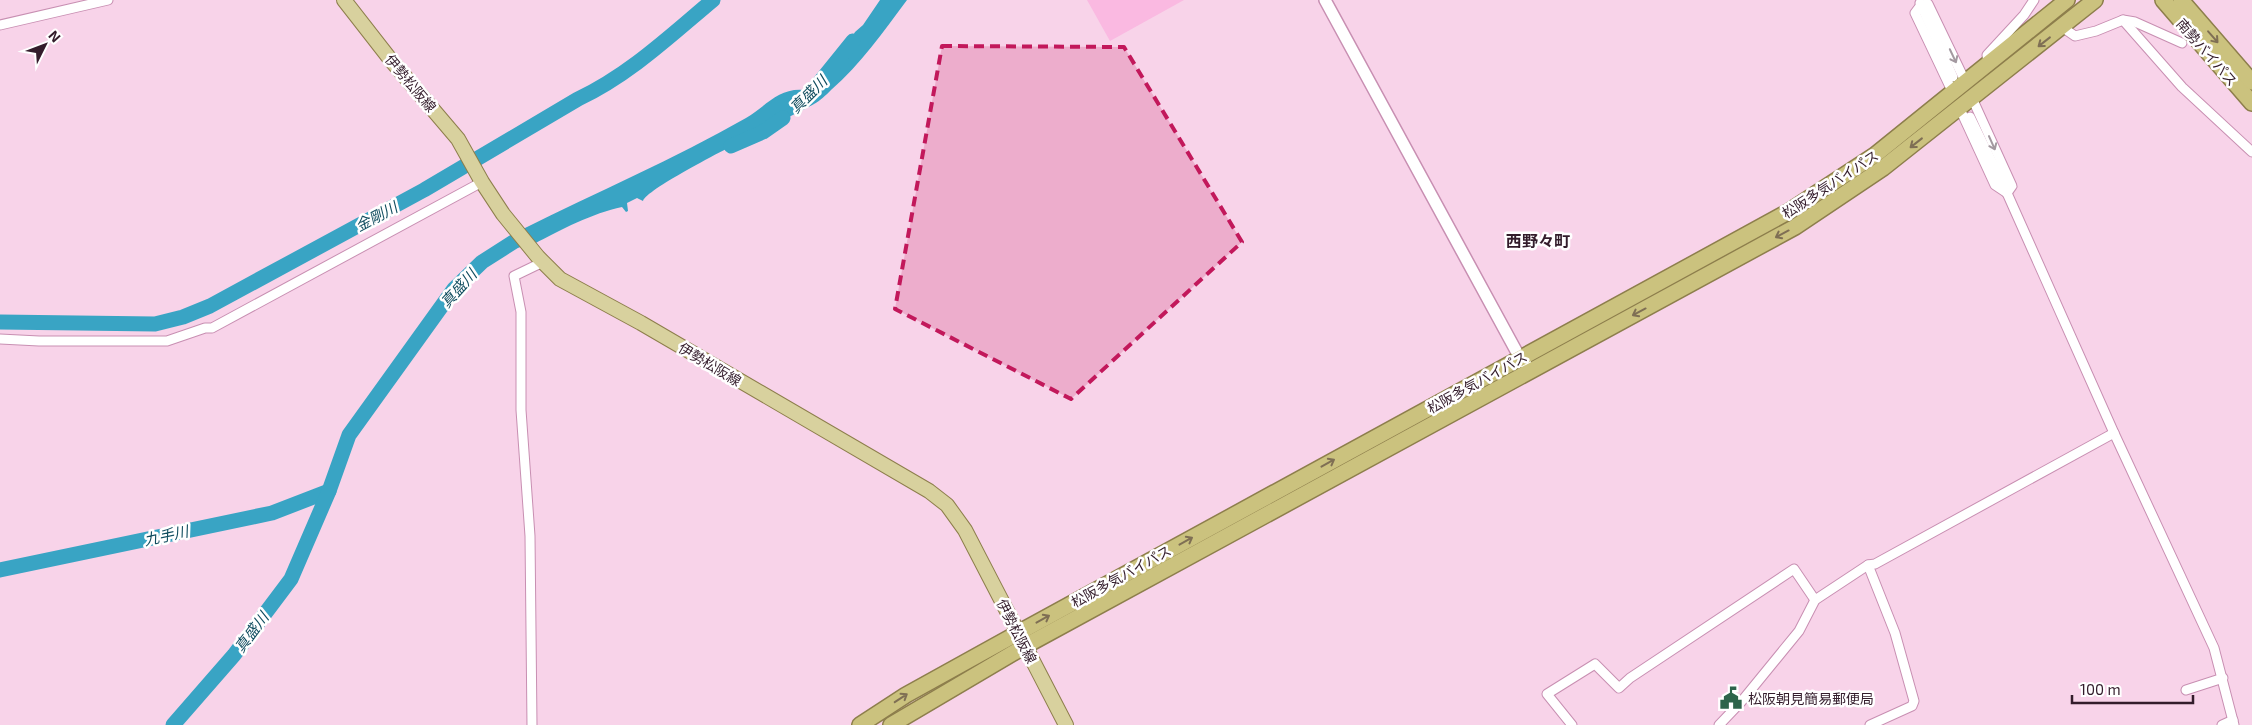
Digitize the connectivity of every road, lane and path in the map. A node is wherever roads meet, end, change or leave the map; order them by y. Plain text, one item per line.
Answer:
1 (108, 0) edge
2 (344, 0) edge
3 (1325, 0) edge
4 (2034, 0) edge
5 (2067, 0) edge
6 (2095, 0) edge
7 (2163, 0) edge
8 (2182, 0) edge
9 (1920, 3) edge
10 (2123, 20) junction
11 (0, 25) edge
12 (2062, 27) junction
13 (2182, 43) dead end
14 (1988, 64) junction
15 (1960, 80) junction
16 (2252, 82) edge
17 (1953, 93) junction
18 (1972, 98) junction
19 (2252, 103) edge
20 (1965, 113) junction
21 (2252, 152) edge
22 (482, 182) junction
23 (2007, 193) junction
24 (541, 260) junction
25 (0, 339) edge
26 (1520, 358) junction
27 (1531, 369) junction
28 (2114, 433) junction
29 (1868, 565) junction
30 (1815, 600) junction
31 (1018, 633) junction
32 (1025, 646) junction
33 (2223, 678) junction
34 (2186, 690) dead end
35 (2233, 723) edge
36 (1723, 724) edge
37 (532, 725) edge
38 (860, 725) edge
39 (891, 725) edge
40 (1066, 725) edge
41 (1572, 725) edge
42 (1870, 725) edge
43 (2222, 725) edge

1 - 11 street
2 - 22 main road, 伊勢松阪線
3 - 26 street
4 - 14 street
5 - 14 highway, 松阪多気バイパス
6 - 12 highway, 松阪多気バイパス
7 - 19 highway, 南勢バイパス
8 -> 16 highway, 南勢バイパス
9 - 15 street
9 -> 15 street
9 - 17 street
10 - 12 street
10 - 13 street
10 - 21 street
12 -> 18 highway, 松阪多気バイパス
14 - 15 highway, 松阪多気バイパス
15 - 17 highway, 松阪多気バイパス
17 - 26 highway, 松阪多気バイパス
18 - 20 highway, 松阪多気バイパス
18 -> 23 street
20 - 23 street
20 - 23 street
20 -> 27 highway, 松阪多気バイパス
22 - 24 main road, 伊勢松阪線
22 - 25 street
23 - 28 street
24 - 31 main road, 伊勢松阪線
24 - 37 street
26 - 27 street
31 -> 26 highway, 松阪多気バイパス
27 - 32 highway, 松阪多気バイパス
28 - 29 street
28 - 33 street
29 - 30 street
29 - 42 street
30 - 36 street
30 - 41 street
31 - 32 main road, 伊勢松阪線
38 -> 31 highway, 松阪多気バイパス
32 - 39 highway, 松阪多気バイパス
32 - 40 main road, 伊勢松阪線
33 - 34 street
33 - 35 street
35 - 43 street

